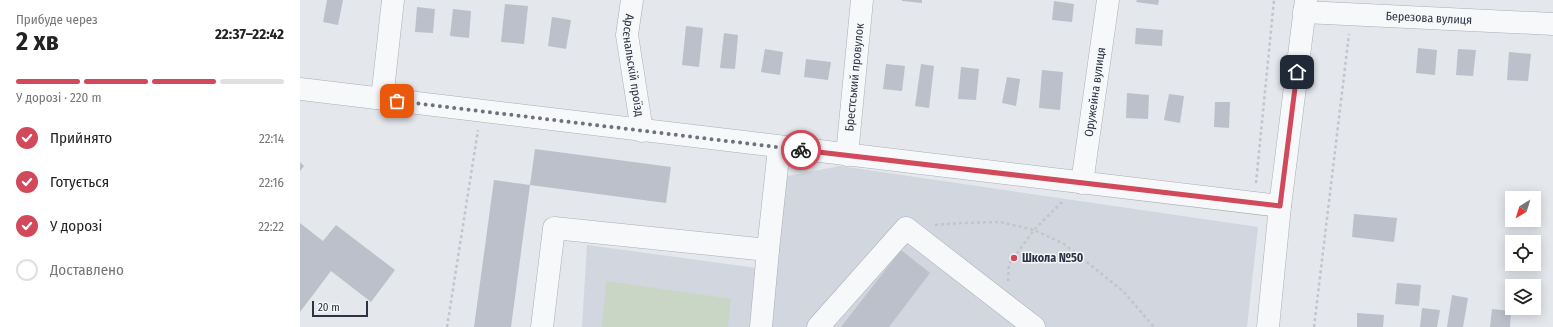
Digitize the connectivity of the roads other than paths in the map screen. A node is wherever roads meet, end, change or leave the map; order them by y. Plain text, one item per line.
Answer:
1 (393, 0) edge
2 (632, 0) edge
3 (862, 0) edge
4 (1108, 0) edge
5 (1305, 6) edge
6 (1553, 24) edge
7 (300, 89) edge
8 (382, 99) junction
9 (642, 131) junction
10 (779, 148) junction
11 (847, 155) junction
12 (1082, 183) junction
13 (1280, 206) junction
14 (768, 250) junction
15 (542, 327) edge
16 (761, 327) edge
17 (818, 327) edge
18 (1034, 327) edge
19 (1268, 327) edge

1 - 8 street
2 - 9 street, Арсєнальскій проїзд
3 - 11 street, Брестський провулок
4 - 12 street, Оружейна вулиця
5 - 6 street, Березова вулиця
5 - 13 street
7 - 8 street
8 - 9 street
9 - 10 street
10 - 11 street
10 - 14 street
11 - 12 street
12 - 13 street
13 - 19 street
14 - 15 street
14 - 16 street
17 - 18 street

